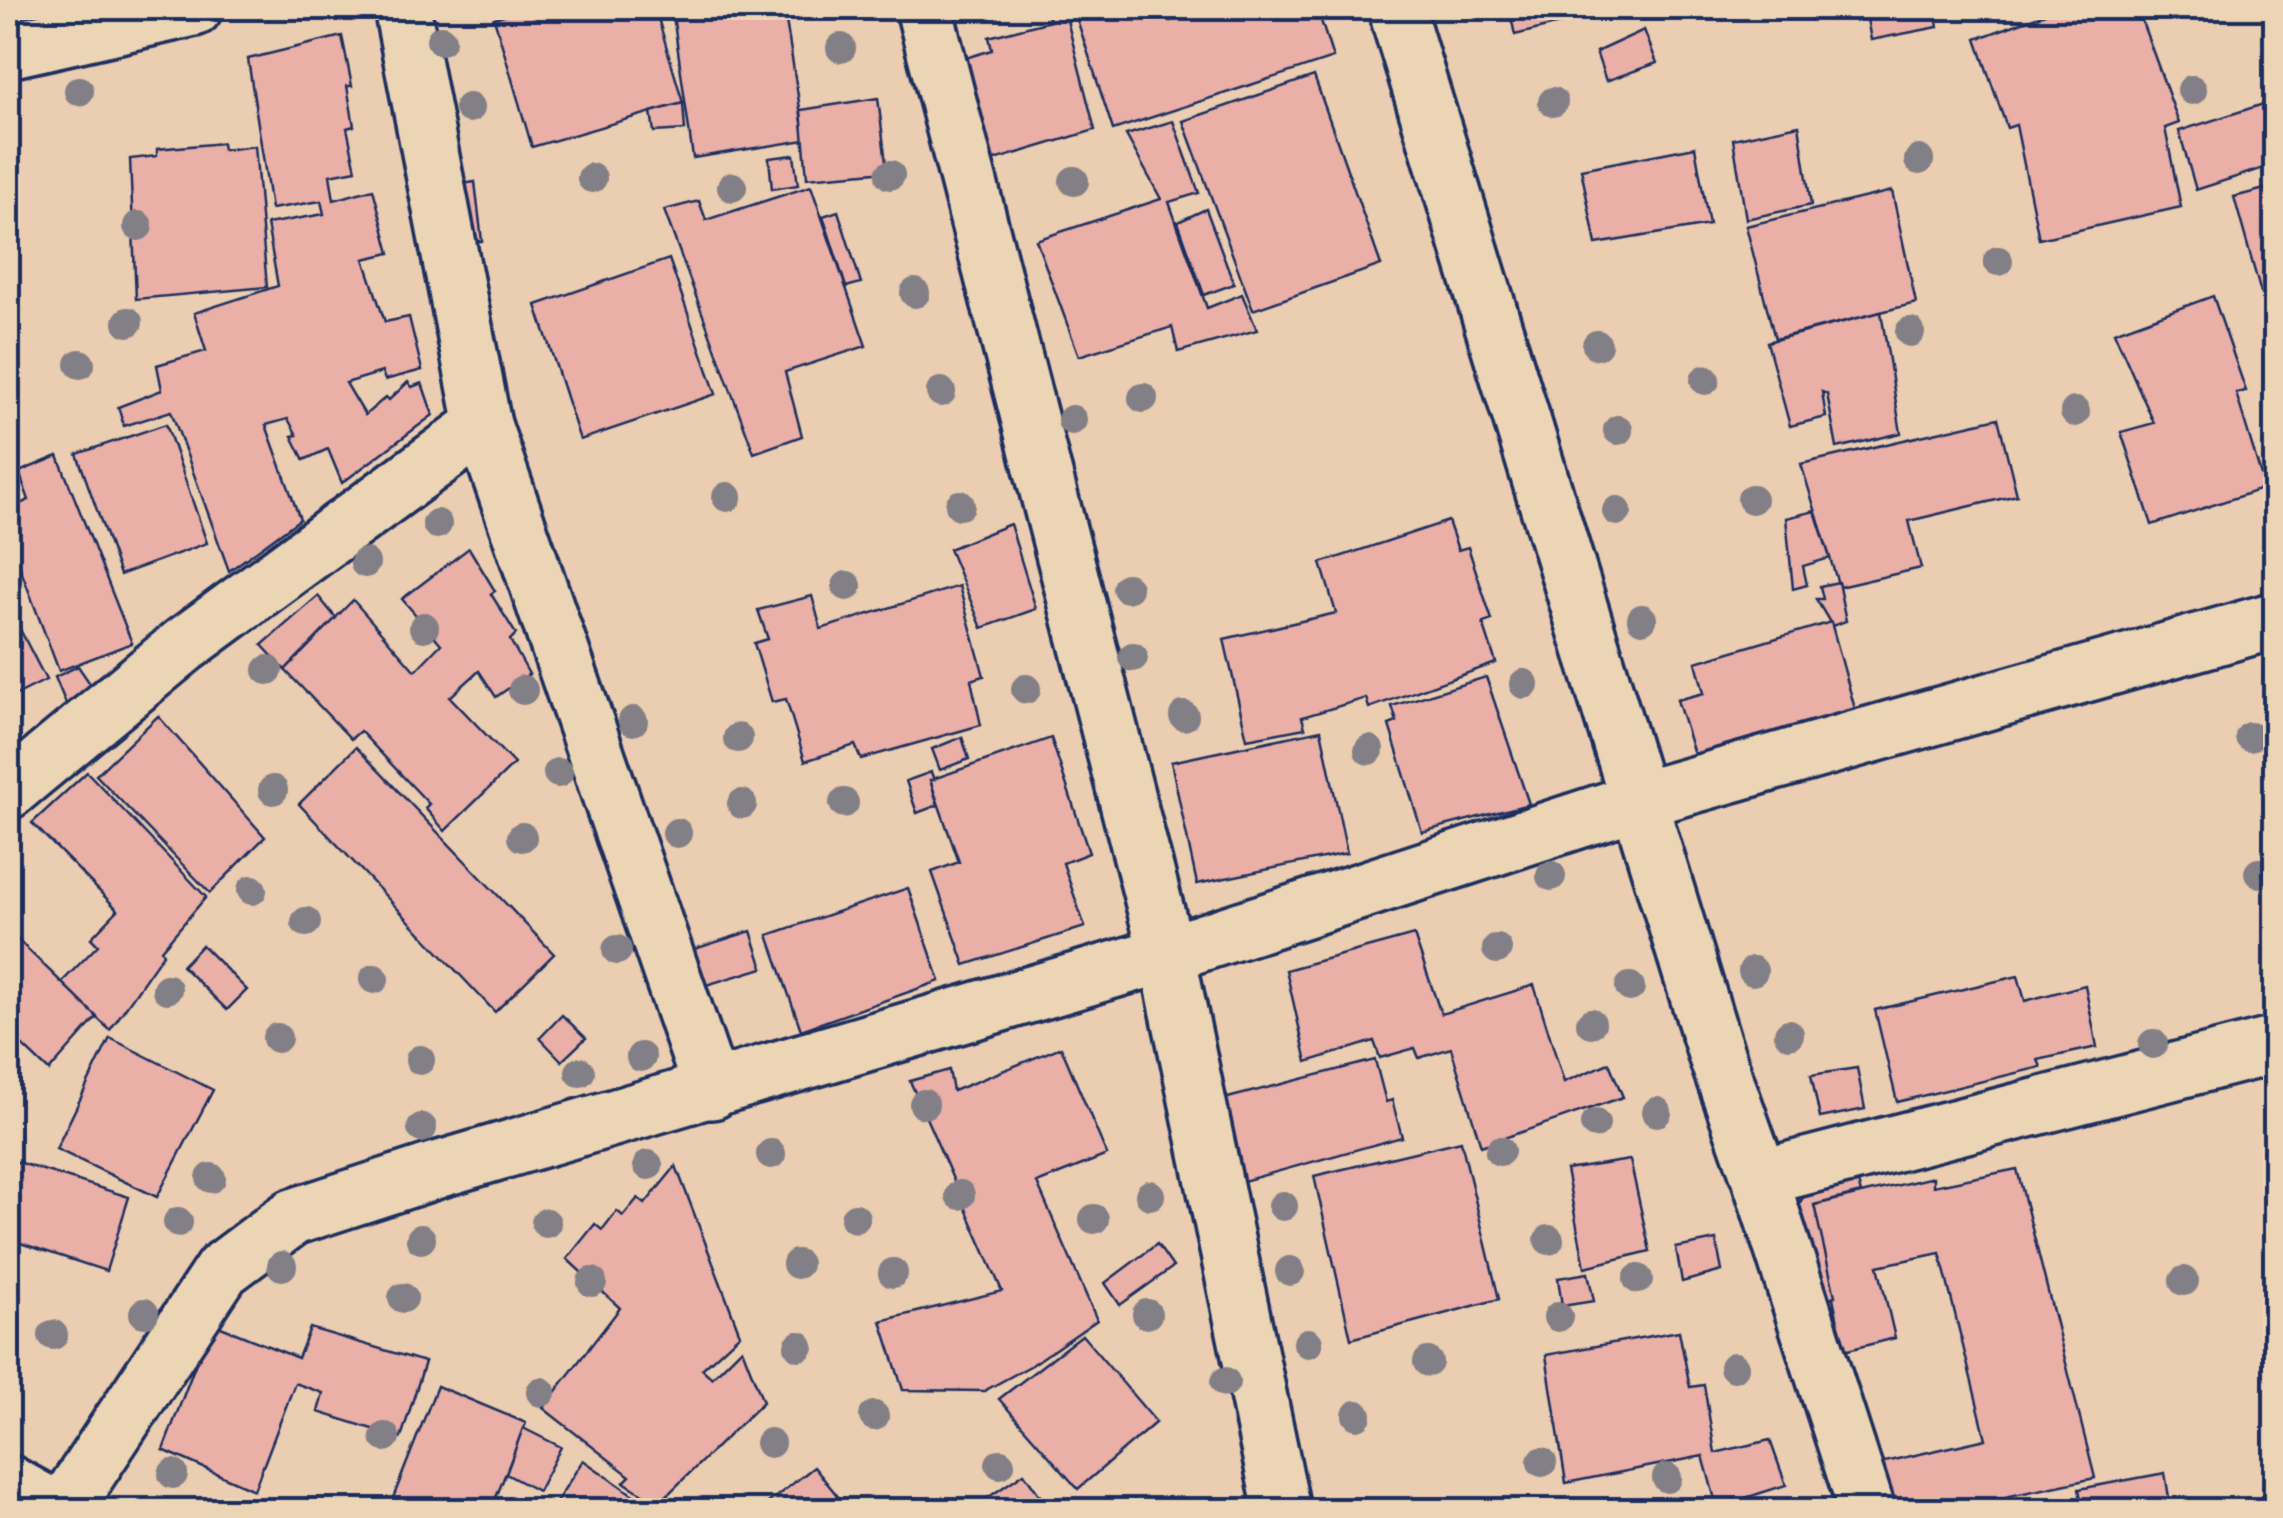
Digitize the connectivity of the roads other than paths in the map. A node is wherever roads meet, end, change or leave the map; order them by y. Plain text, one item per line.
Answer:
1 (194, 8) edge
2 (402, 8) edge
3 (924, 8) edge
4 (1396, 8) edge
5 (8, 50) edge
6 (483, 425) junction
7 (2276, 620) edge
8 (8, 790) edge
9 (1640, 800) junction
10 (1167, 954) junction
11 (2276, 1045) edge
12 (712, 1090) junction
13 (1760, 1178) junction
14 (8, 1482) edge
15 (60, 1510) edge
16 (1282, 1510) edge
17 (1867, 1510) edge

1 - 5 street
2 - 6 street
3 - 10 street
4 - 9 street
6 - 8 street
6 - 12 street
7 - 9 street
9 - 10 street
9 - 13 street
10 - 12 street
10 - 16 street
11 - 13 street
12 - 15 street
13 - 17 street
14 - 15 street

